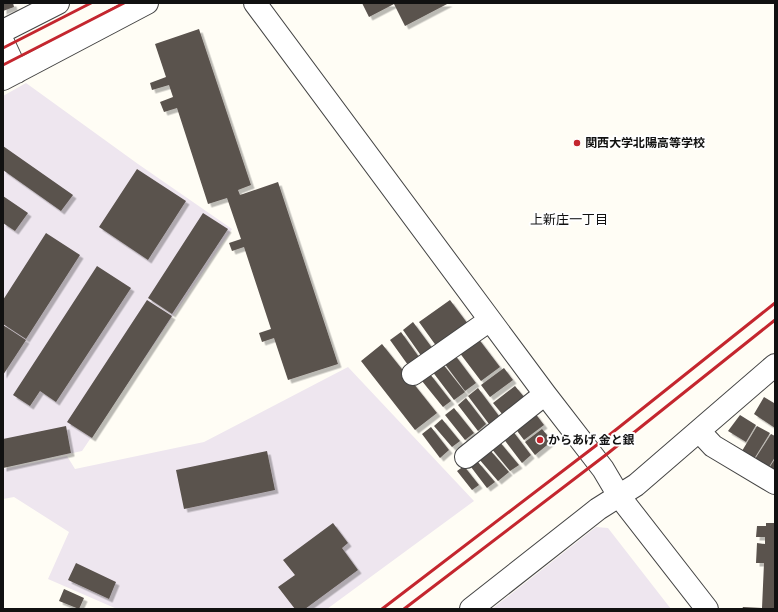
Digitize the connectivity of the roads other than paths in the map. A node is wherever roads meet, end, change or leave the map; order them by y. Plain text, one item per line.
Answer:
1 (58, 3) edge
2 (147, 3) edge
3 (255, 3) edge
4 (3, 31) edge
5 (3, 42) edge
6 (10, 75) edge
7 (490, 320) junction
8 (775, 365) edge
9 (413, 374) dead end
10 (545, 394) junction
11 (699, 431) junction
12 (466, 457) dead end
13 (775, 483) edge
14 (619, 496) junction
15 (471, 609) edge
16 (707, 609) edge

1 - 4 street
2 - 6 street
3 - 7 street
5 - 6 street
7 - 9 street
7 - 10 street
8 - 11 street
10 - 12 street
10 - 14 street
11 - 13 street
11 - 14 street
14 - 15 street
14 - 16 street

